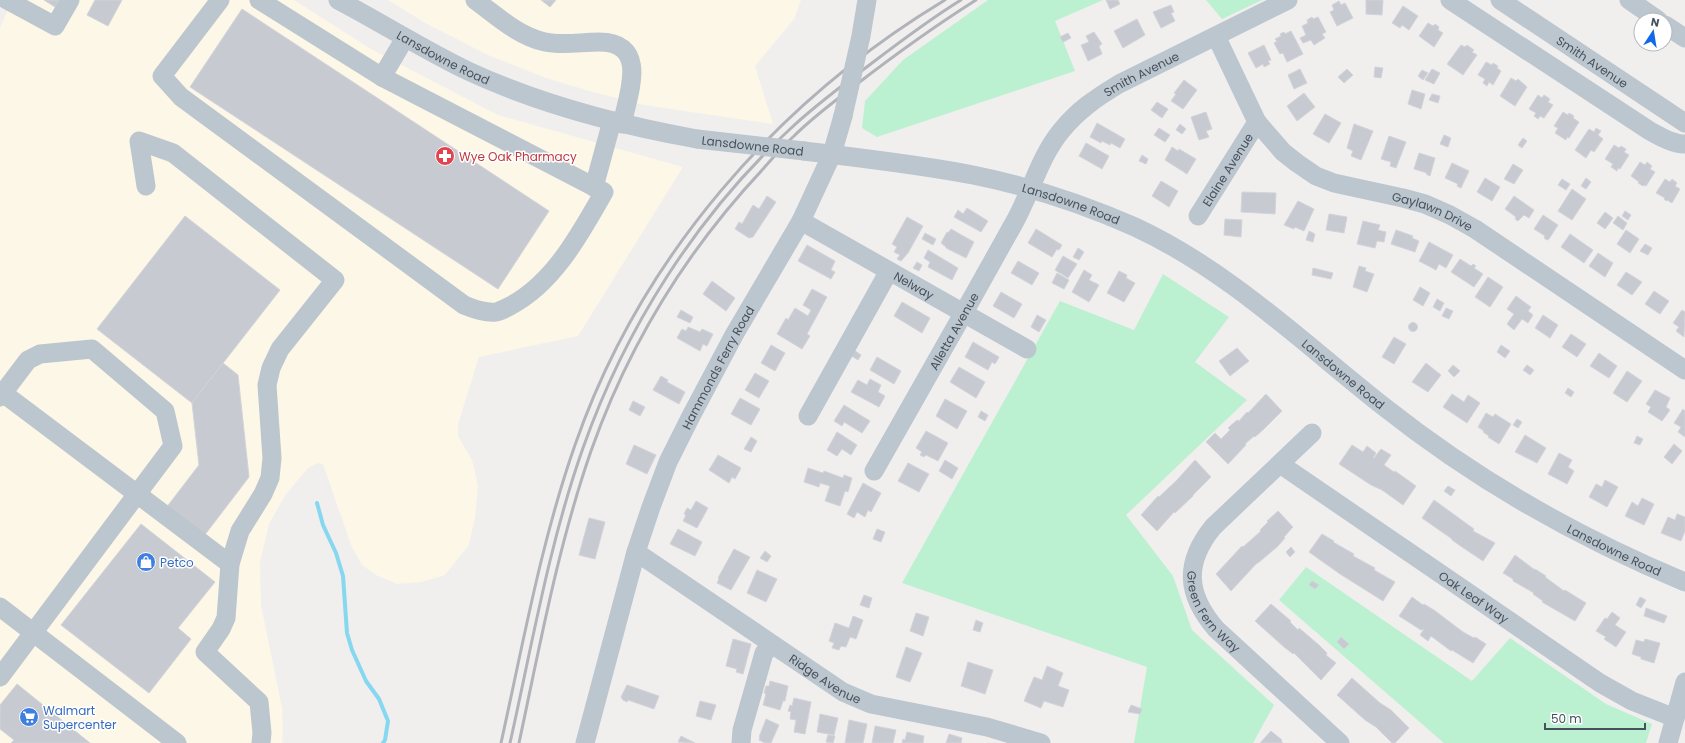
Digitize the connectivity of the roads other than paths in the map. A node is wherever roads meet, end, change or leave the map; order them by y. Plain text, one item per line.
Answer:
1 (7, 0) edge
2 (70, 0) edge
3 (220, 0) edge
4 (259, 0) edge
5 (338, 0) edge
6 (353, 0) edge
7 (475, 0) edge
8 (867, 0) edge
9 (1288, 0) edge
10 (1450, 0) edge
11 (1500, 0) edge
12 (1629, 0) edge
13 (1646, 12) edge
14 (375, 20) junction
15 (1673, 30) edge
16 (1216, 36) junction
17 (405, 38) junction
18 (1685, 38) edge
19 (382, 77) junction
20 (617, 122) junction
21 (1257, 122) junction
22 (1685, 123) edge
23 (1685, 144) edge
24 (832, 154) junction
25 (146, 186) dead end
26 (594, 187) junction
27 (1030, 188) junction
28 (1198, 216) dead end
29 (800, 221) junction
30 (889, 271) junction
31 (964, 313) junction
32 (1027, 349) dead end
33 (1685, 370) edge
34 (1, 395) edge
35 (808, 416) dead end
36 (1312, 433) dead end
37 (1280, 464) junction
38 (874, 471) dead end
39 (137, 494) junction
40 (636, 552) junction
41 (230, 564) junction
42 (1685, 582) edge
43 (0, 607) edge
44 (33, 632) junction
45 (772, 645) junction
46 (0, 677) edge
47 (1685, 682) edge
48 (1675, 718) junction
49 (177, 743) edge
50 (261, 743) edge
51 (585, 743) edge
52 (741, 743) edge
53 (1041, 743) edge
54 (1340, 743) edge
55 (1668, 743) edge

1 - 2 street
3 - 26 street
4 - 19 street
5 - 14 street, Lansdowne Road
6 - 14 street, Lansdowne Road
7 - 20 street
8 - 24 street, Hammonds Ferry Road, bridge
9 - 16 street, Smith Avenue
10 - 23 street
11 - 22 street, Smith Avenue
12 - 13 street
14 - 17 street, Lansdowne Road
15 - 18 street
16 - 21 street, Gaylawn Drive
16 - 27 street, Smith Avenue
17 - 19 street
17 - 20 street, Lansdowne Road
19 - 26 street
20 - 24 street, Lansdowne Road, bridge
20 - 26 street
21 - 28 street, Elaine Avenue
21 - 33 street, Gaylawn Drive
24 - 27 street, Lansdowne Road
24 - 29 street, Hammonds Ferry Road
25 - 41 street
27 - 31 street, Alletta Avenue
27 - 42 street, Lansdowne Road
29 - 30 street, Nelway
29 - 40 street, Hammonds Ferry Road
30 - 31 street, Nelway
30 - 35 street
31 - 32 street, Nelway
31 - 38 street, Alletta Avenue
34 - 39 street
34 - 39 street
36 - 37 street, Green Fern Way
37 - 48 street, Oak Leaf Way
37 - 54 street, Green Fern Way
39 - 41 street
39 - 44 street
40 - 45 street, Ridge Avenue
40 - 51 street, Hammonds Ferry Road
41 - 50 street
43 - 44 street
44 - 46 street
44 - 49 street
45 - 52 street
45 - 53 street, Ridge Avenue
47 - 48 street
48 - 55 street

